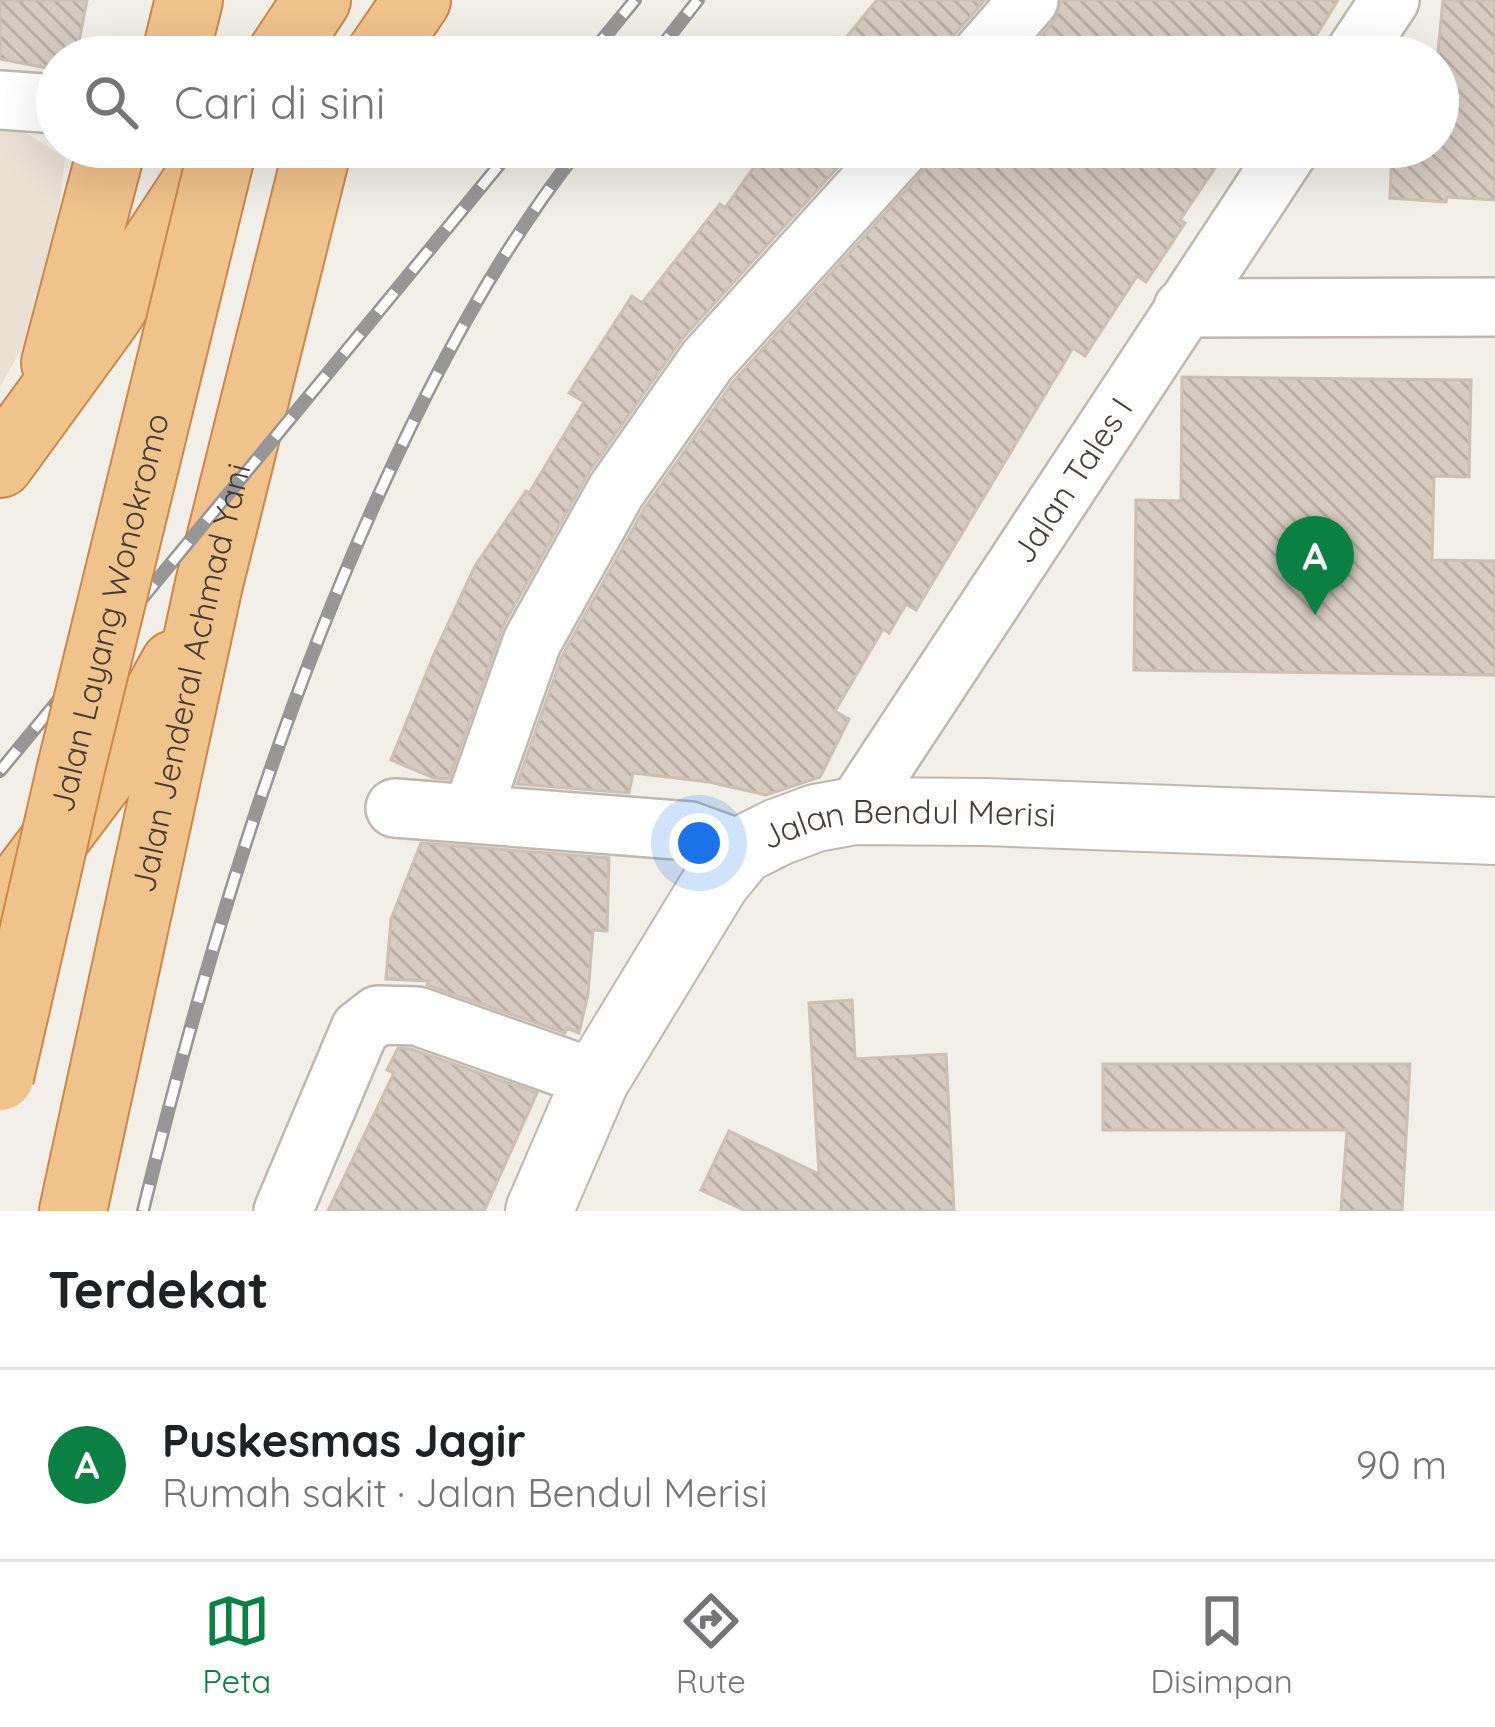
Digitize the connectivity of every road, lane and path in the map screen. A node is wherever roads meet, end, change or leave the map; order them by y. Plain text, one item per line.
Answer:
1 (150, 0) edge
2 (189, 0) edge
3 (261, 0) edge
4 (317, 0) edge
5 (351, 0) edge
6 (417, 0) edge
7 (1029, 0) edge
8 (1390, 0) edge
9 (141, 36) edge
10 (180, 36) edge
11 (252, 36) edge
12 (293, 36) edge
13 (343, 36) edge
14 (392, 36) edge
15 (997, 36) edge
16 (1366, 36) edge
17 (0, 100) edge
18 (36, 103) edge
19 (106, 168) edge
20 (145, 168) edge
21 (207, 168) edge
22 (216, 168) edge
23 (313, 168) edge
24 (882, 168) edge
25 (1277, 168) edge
26 (1495, 307) edge
27 (1183, 308) junction
28 (106, 317) junction
29 (45, 401) junction
30 (0, 464) edge
31 (209, 584) junction
32 (395, 808) dead end
33 (854, 811) junction
34 (472, 812) junction
35 (1495, 831) edge
36 (742, 850) junction
37 (0, 912) edge
38 (0, 1077) edge
39 (596, 1078) junction
40 (73, 1211) edge
41 (283, 1211) edge
42 (539, 1211) edge

1 - 9 highway
2 - 10 highway
3 - 11 highway
4 - 12 highway
5 - 13 highway
6 - 14 highway
7 - 15 street
8 - 16 street
17 - 18 street
19 - 29 highway
20 - 28 highway
21 - 28 highway
22 - 38 highway, Jalan Layang Wonokromo, bridge
23 - 31 highway, Jalan Jenderal Achmad Yani
24 - 34 street
25 - 27 street, Jalan Tales I
26 - 27 street
27 - 33 street, Jalan Tales I
28 - 29 highway
29 - 30 highway
31 - 37 highway
31 - 40 highway, Jalan Jenderal Achmad Yani
32 - 34 street
33 - 35 street, Jalan Bendul Merisi
33 - 36 street, Jalan Bendul Merisi
34 - 36 street
36 - 39 street, Jalan Bendul Merisi
39 - 41 street
39 - 42 street, Jalan Bendul Merisi

